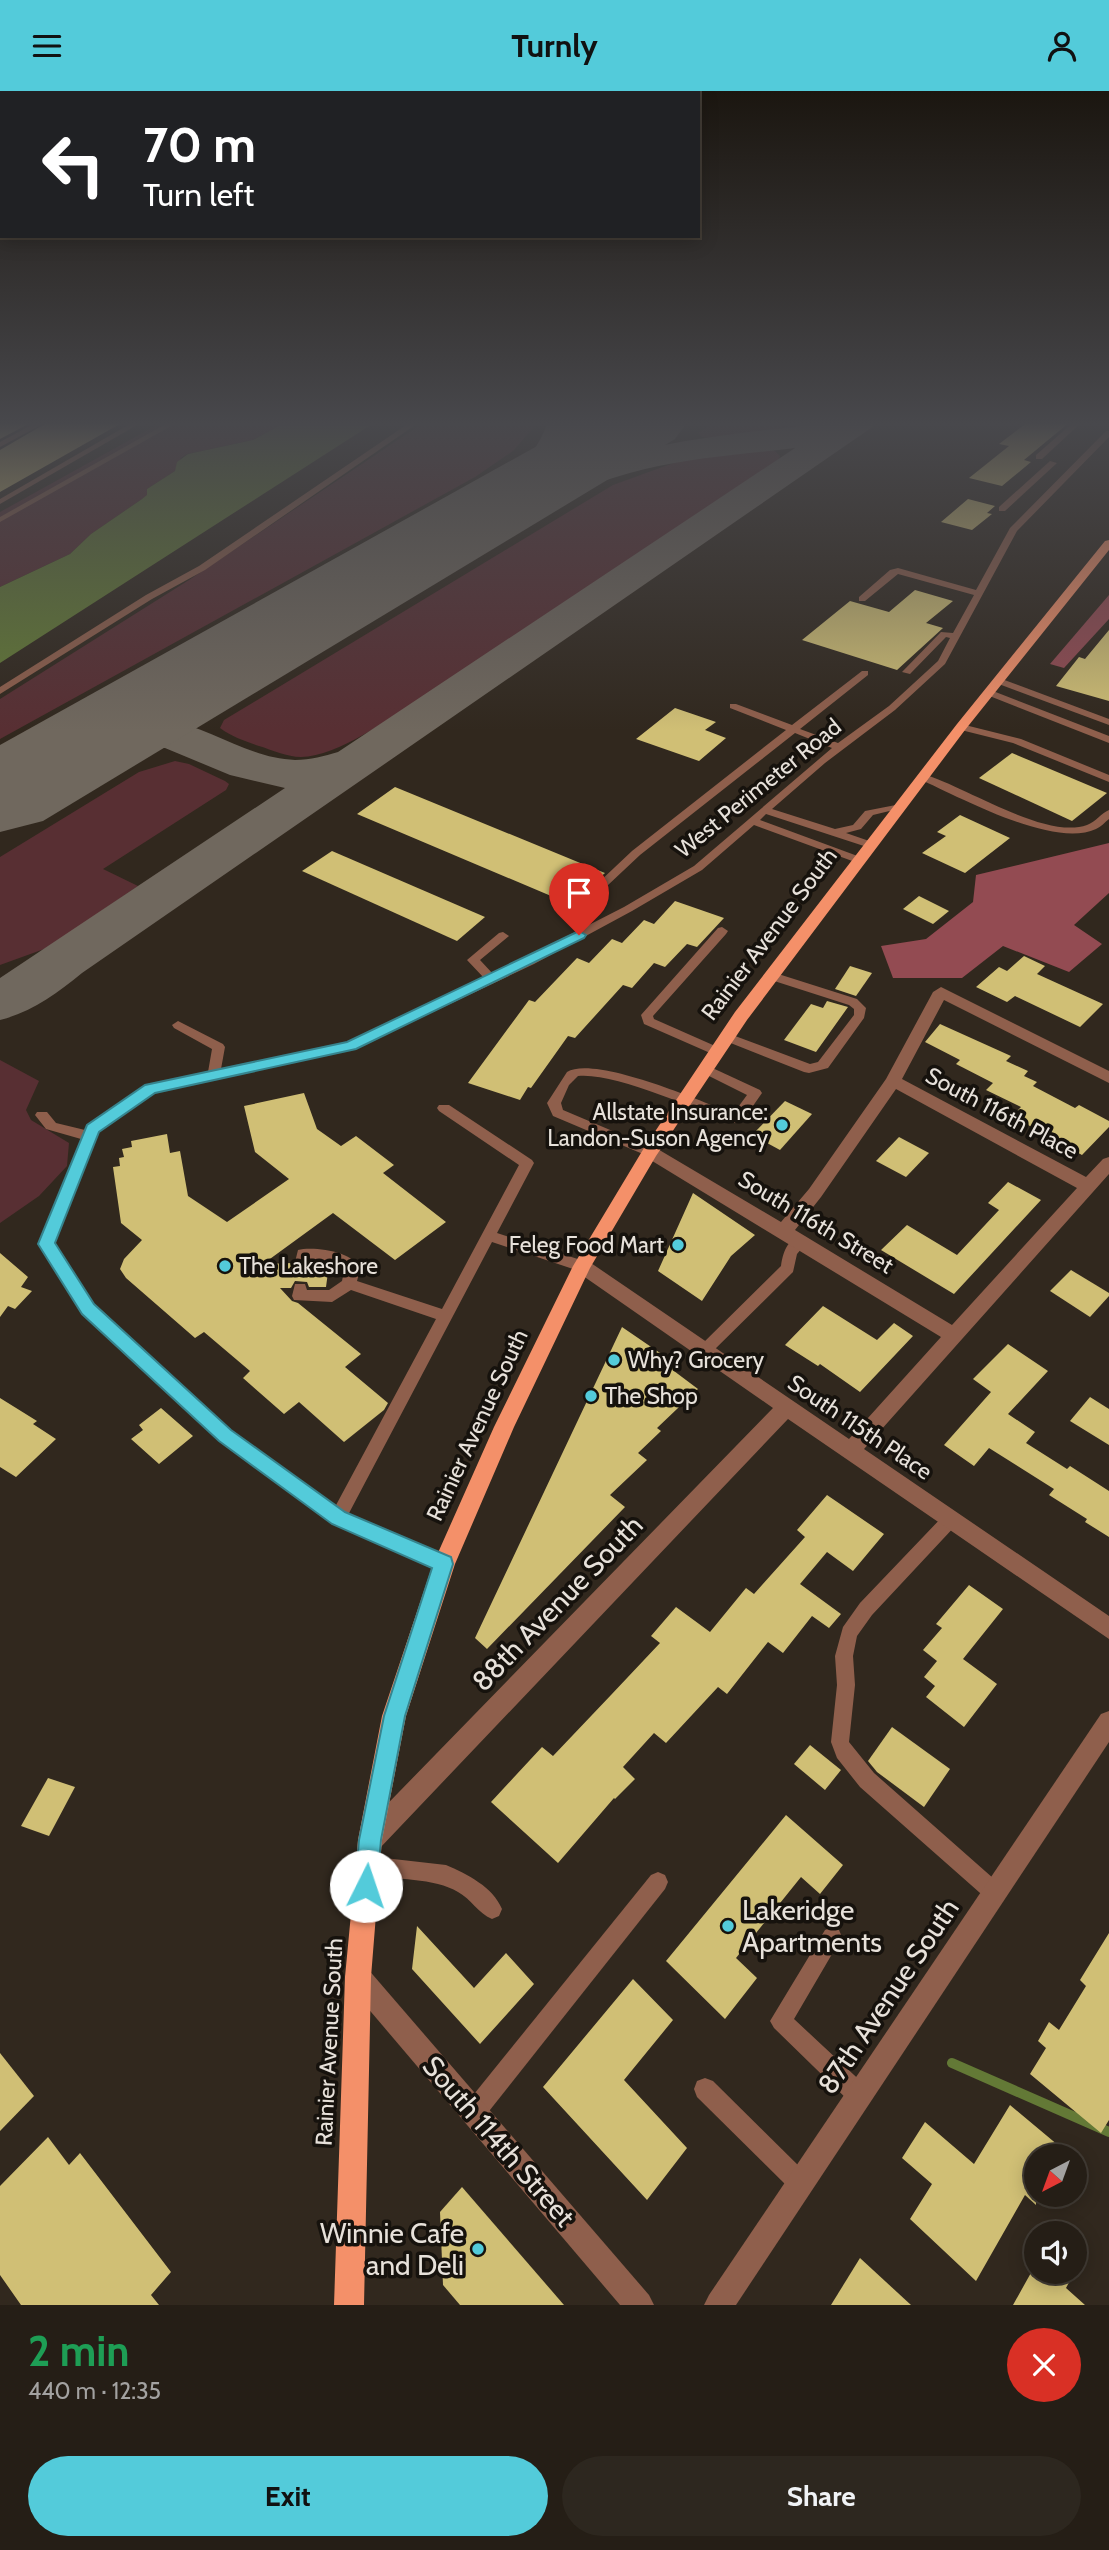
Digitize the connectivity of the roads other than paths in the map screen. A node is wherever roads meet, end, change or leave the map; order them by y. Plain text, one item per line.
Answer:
1 (266, 524) edge
2 (1019, 524) edge
3 (1109, 543) edge
4 (980, 594) junction
5 (862, 599) dead end
6 (957, 636) junction
7 (907, 672) dead end
8 (865, 673) dead end
9 (999, 681) junction
10 (0, 691) edge
11 (989, 693) junction
12 (733, 706) dead end
13 (1072, 709) junction
14 (1059, 720) junction
15 (1109, 723) edge
16 (961, 727) junction
17 (794, 730) junction
18 (1108, 738) edge
19 (839, 747) junction
20 (923, 776) junction
21 (1109, 779) edge
22 (902, 805) junction
23 (765, 810) junction
24 (1109, 813) edge
25 (752, 821) junction
26 (834, 833) junction
27 (871, 845) junction
28 (859, 860) junction
29 (603, 884) dead end
30 (722, 931) dead end
31 (503, 936) dead end
32 (772, 976) junction
33 (491, 979) junction
34 (178, 1025) dead end
35 (727, 1037) junction
36 (717, 1052) junction
37 (706, 1069) junction
38 (214, 1075) junction
39 (1109, 1078) edge
40 (893, 1080) junction
41 (685, 1099) junction
42 (444, 1108) dead end
43 (42, 1115) dead end
44 (89, 1136) junction
45 (650, 1152) junction
46 (1109, 1163) edge
47 (1088, 1186) junction
48 (784, 1231) junction
49 (488, 1234) junction
50 (801, 1241) junction
51 (302, 1262) dead end
52 (582, 1266) junction
53 (349, 1284) junction
54 (300, 1289) dead end
55 (445, 1316) junction
56 (956, 1336) junction
57 (705, 1350) junction
58 (787, 1407) junction
59 (851, 1450) junction
60 (338, 1518) junction
61 (951, 1519) junction
62 (444, 1564) junction
63 (1109, 1629) edge
64 (1109, 1722) edge
65 (368, 1853) junction
66 (658, 1882) dead end
67 (995, 1893) junction
68 (492, 1909) dead end
69 (832, 1937) dead end
70 (358, 1977) junction
71 (705, 2089) dead end
72 (860, 2096) junction
73 (474, 2112) junction
74 (801, 2184) junction
75 (349, 2305) edge
76 (639, 2305) edge
77 (719, 2305) edge

1 - 10 lane
2 - 4 lane, West Perimeter Road
3 - 9 main road, Rainier Avenue South
4 - 5 lane
4 - 6 lane, West Perimeter Road
6 - 7 lane
6 - 19 lane, West Perimeter Road
8 - 17 lane
9 - 11 main road, Rainier Avenue South
9 - 13 lane
11 - 14 lane
11 - 16 main road, Rainier Avenue South
12 - 17 lane
13 - 14 lane
13 - 15 lane
14 - 18 lane
16 - 20 main road, Rainier Avenue South
16 - 21 lane
17 - 19 lane
17 - 29 lane
19 - 23 lane, West Perimeter Road
20 - 22 main road, Rainier Avenue South
20 - 24 lane
22 - 26 lane
22 - 27 main road, Rainier Avenue South
23 - 25 lane, West Perimeter Road
23 - 26 lane
25 - 28 lane
25 - 33 lane, West Perimeter Road
26 - 27 lane
27 - 28 main road, Rainier Avenue South
28 - 32 main road, Rainier Avenue South
30 - 36 lane
31 - 33 lane
32 - 35 main road, Rainier Avenue South
32 - 35 lane
33 - 38 lane, West Perimeter Road
34 - 38 lane
35 - 36 main road, Rainier Avenue South
36 - 37 main road, Rainier Avenue South
37 - 41 main road, Rainier Avenue South
37 - 41 lane
38 - 44 lane, West Perimeter Road
39 - 40 street
40 - 47 street, South 116th Place
40 - 48 street
41 - 45 main road, Rainier Avenue South
41 - 45 lane
42 - 49 lane
43 - 44 lane
44 - 60 lane, West Perimeter Road
45 - 48 street, South 116th Street
45 - 52 main road, Rainier Avenue South
46 - 47 street
47 - 56 street
48 - 50 street, South 116th Street
49 - 52 lane
49 - 55 lane
50 - 56 street, South 116th Street
50 - 57 lane
51 - 53 lane
52 - 57 street, South 115th Place
52 - 62 main road, Rainier Avenue South
53 - 54 lane
53 - 55 lane
55 - 60 lane
56 - 59 street
57 - 58 street, South 115th Place
58 - 59 street, South 115th Place
58 - 65 street, 88th Avenue South
59 - 61 street, South 115th Place
60 - 62 lane
61 - 63 street, South 115th Place
61 - 67 lane
62 - 65 main road, Rainier Avenue South
64 - 67 street, 87th Avenue South
65 - 68 lane
65 - 70 main road, Rainier Avenue South
66 - 73 lane
67 - 72 street, 87th Avenue South
69 - 72 lane
70 - 73 street, South 114th Street
70 - 75 main road, Rainier Avenue South
71 - 74 lane
72 - 74 street, 87th Avenue South
73 - 76 street, South 114th Street
74 - 77 street, 87th Avenue South

